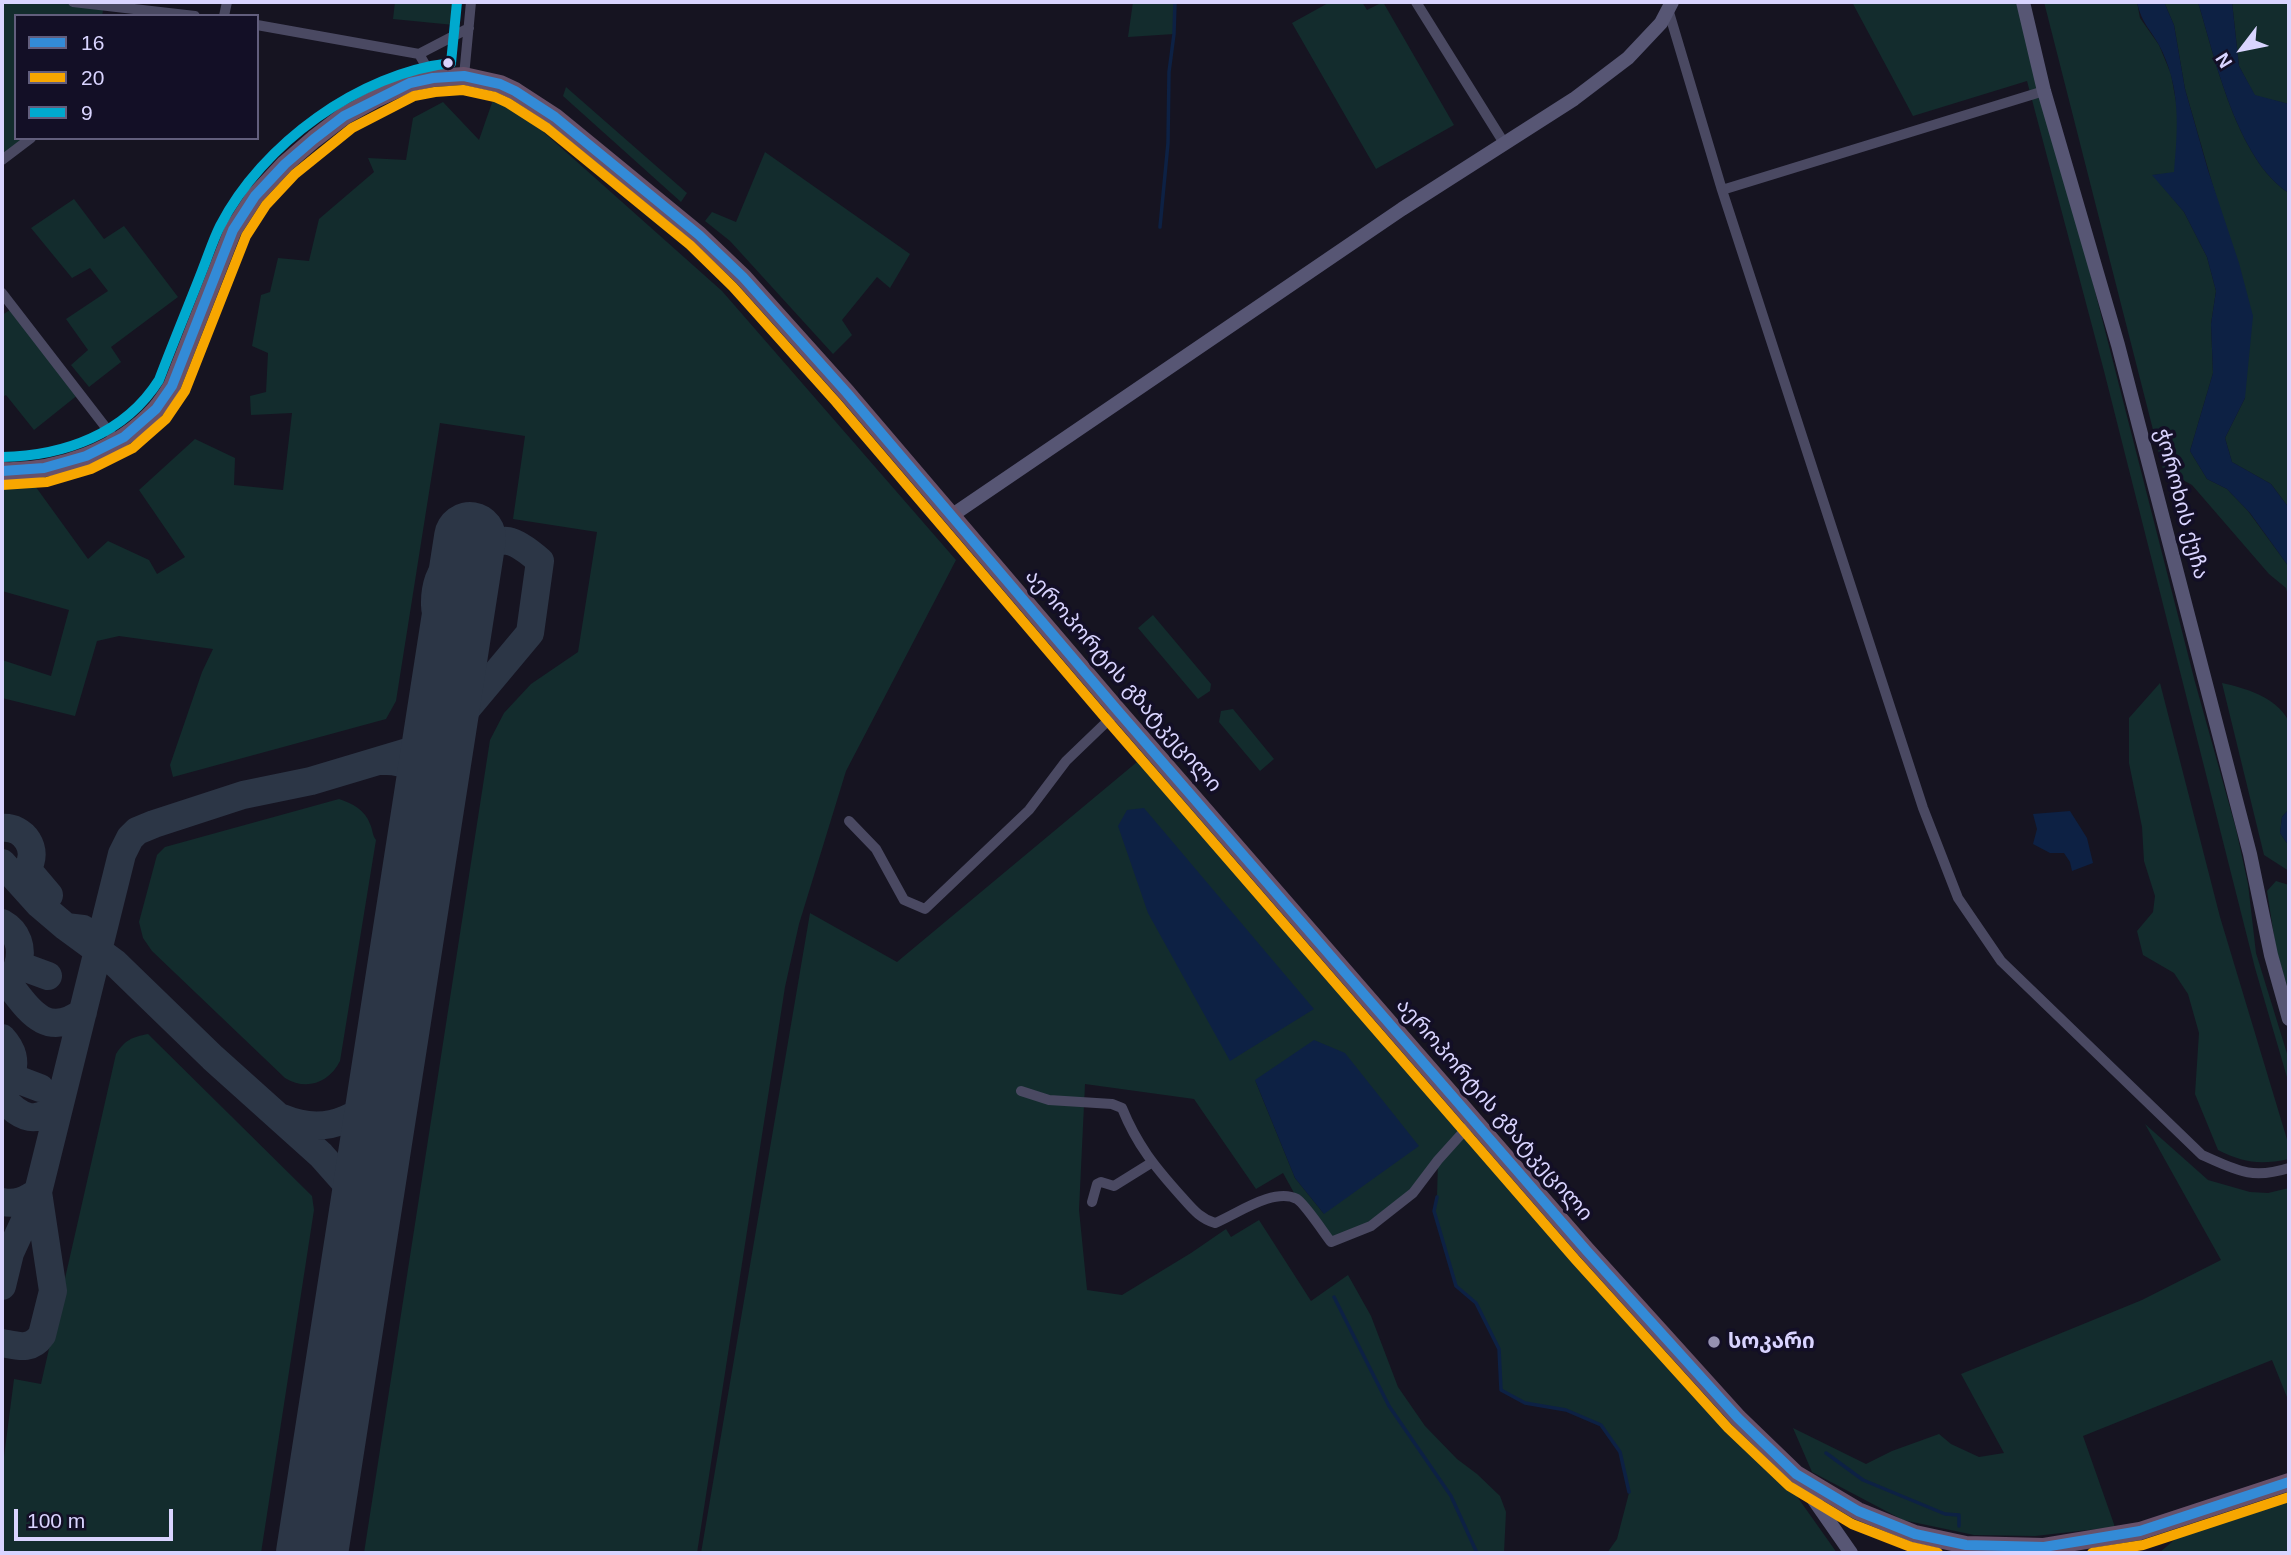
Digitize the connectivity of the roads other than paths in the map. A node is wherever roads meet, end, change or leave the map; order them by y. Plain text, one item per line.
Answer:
1 (73, 2) edge
2 (471, 2) edge
3 (1416, 2) edge
4 (2023, 2) edge
5 (1669, 4) edge
6 (178, 14) edge
7 (259, 25) edge
8 (469, 28) junction
9 (419, 54) junction
10 (464, 76) junction
11 (433, 78) junction
12 (2044, 91) junction
13 (28, 140) edge
14 (1504, 143) junction
15 (2, 160) edge
16 (1722, 190) junction
17 (2, 293) edge
18 (117, 442) junction
19 (2, 471) edge
20 (951, 516) junction
21 (1118, 711) junction
22 (849, 821) dead end
23 (2289, 1019) edge
24 (1021, 1091) dead end
25 (1474, 1120) junction
26 (1151, 1163) junction
27 (2289, 1168) edge
28 (1092, 1202) dead end
29 (1796, 1474) junction
30 (2289, 1482) edge
31 (1851, 1553) edge

1 - 6 street
2 - 8 street
3 - 14 street
4 - 12 street, ჭოროხის ქუჩა
5 - 14 street
5 - 16 street
7 - 9 street
8 - 9 street
8 - 10 street
9 - 11 street
10 - 11 highway, აეროპორტის გზატკეცილი
10 - 20 highway, აეროპორტის გზატკეცილი
11 - 18 highway, აეროპორტის გზატკეცილი
12 - 16 street
12 - 23 street, ჭოროხის ქუჩა
13 - 15 street
14 - 20 street
16 - 27 street
17 - 18 street
18 - 19 highway, აეროპორტის გზატკეცილი
20 - 21 highway, აეროპორტის გზატკეცილი
21 - 22 street
21 - 25 highway, აეროპორტის გზატკეცილი
24 - 26 street
25 - 26 street
25 - 29 highway, აეროპორტის გზატკეცილი
26 - 28 street
29 - 30 highway, აეროპორტის გზატკეცილი
29 - 31 street

